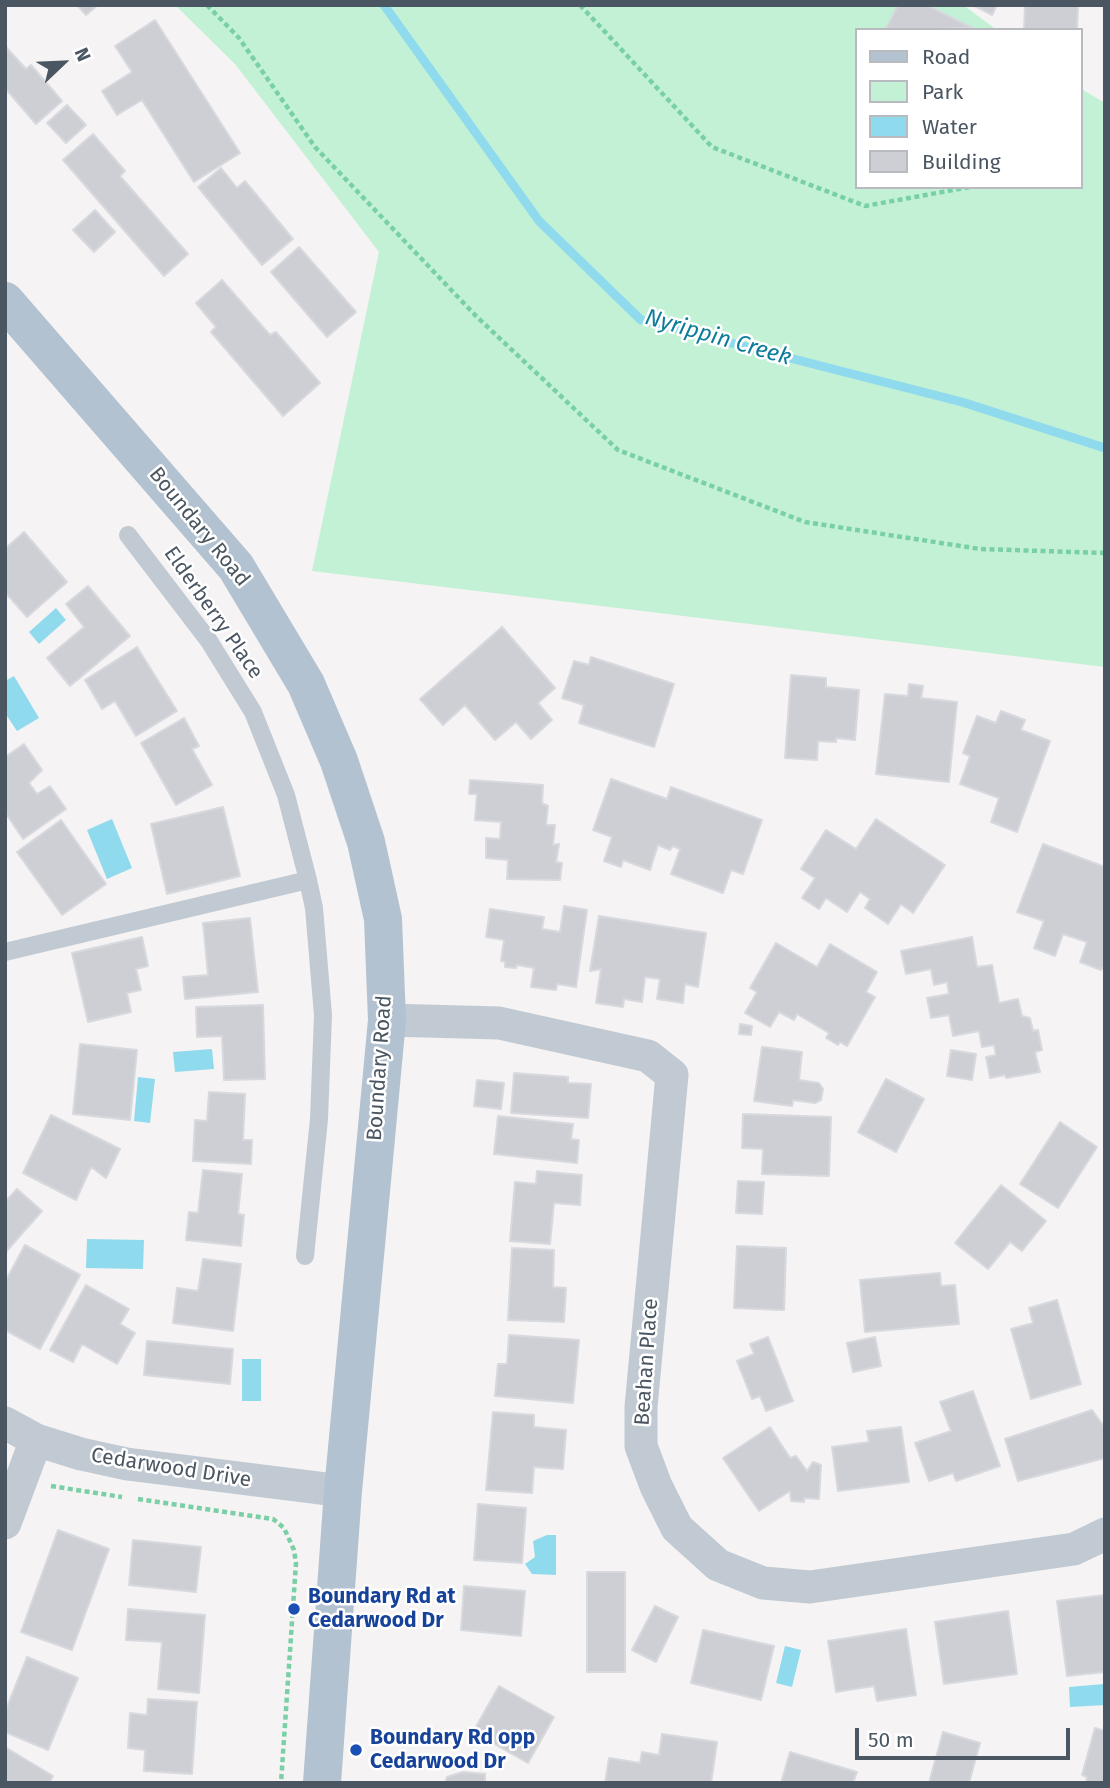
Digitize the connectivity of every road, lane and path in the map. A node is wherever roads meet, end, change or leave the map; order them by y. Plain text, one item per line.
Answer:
1 (207, 5) edge
2 (580, 5) edge
3 (959, 189) edge
4 (5, 301) edge
5 (128, 535) dead end
6 (1105, 553) edge
7 (308, 880) junction
8 (5, 952) edge
9 (387, 1020) junction
10 (305, 1256) dead end
11 (5, 1423) edge
12 (36, 1440) junction
13 (23, 1473) junction
14 (343, 1491) junction
15 (5, 1523) edge
16 (1105, 1534) edge
17 (281, 1783) edge
18 (322, 1783) edge

1 - 6 path
2 - 3 path
4 - 9 main road, Boundary Road
5 - 7 lane, Elderberry Place
7 - 8 lane
7 - 10 lane, Elderberry Place
9 - 14 main road, Boundary Road
9 - 16 street, Beahan Place
11 - 12 street, Cedarwood Drive
12 - 13 street
12 - 14 street, Cedarwood Drive
13 - 15 street
13 - 17 path
14 - 18 main road, Boundary Road

